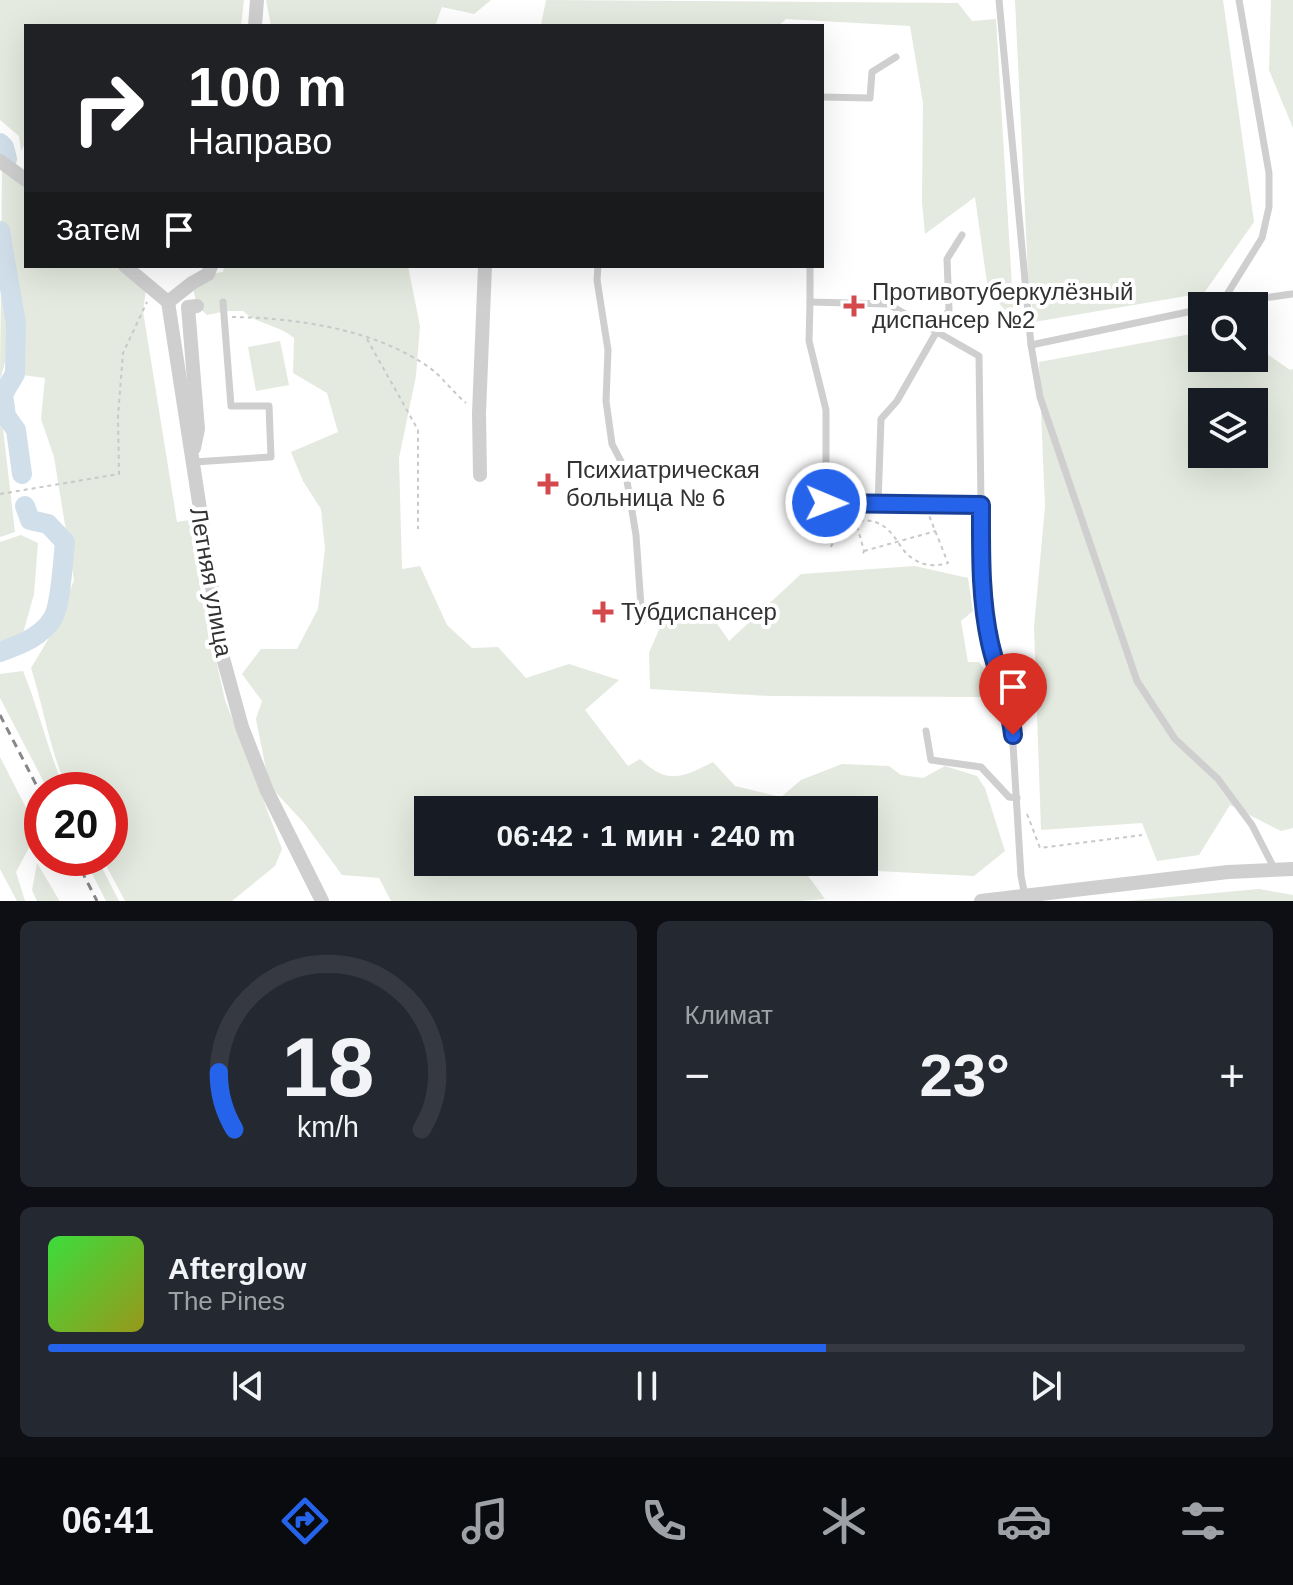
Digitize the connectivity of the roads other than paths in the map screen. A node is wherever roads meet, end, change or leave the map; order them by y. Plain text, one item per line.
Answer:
1 (257, 0) edge
2 (999, 0) edge
3 (1239, 0) edge
4 (255, 24) edge
5 (896, 57) dead end
6 (824, 97) edge
7 (5, 166) edge
8 (24, 179) edge
9 (962, 235) dead end
10 (128, 268) edge
11 (210, 268) edge
12 (485, 268) edge
13 (598, 268) edge
14 (810, 268) edge
15 (1227, 292) edge
16 (1292, 294) edge
17 (1268, 298) edge
18 (168, 302) junction
19 (223, 302) dead end
20 (810, 302) junction
21 (197, 306) dead end
22 (1188, 312) edge
23 (937, 332) junction
24 (1031, 345) junction
25 (192, 463) junction
26 (480, 475) dead end
27 (878, 504) junction
28 (981, 505) junction
29 (642, 621) dead end
30 (926, 731) dead end
31 (1017, 798) junction
32 (1274, 868) junction
33 (1293, 869) edge
34 (1025, 896) junction
35 (322, 901) edge
36 (981, 901) edge

1 - 4 street
2 - 24 lane
3 - 15 lane
5 - 6 lane
7 - 8 street
9 - 23 lane
10 - 18 street
11 - 18 street
12 - 26 street
13 - 29 lane
14 - 20 lane
16 - 17 lane
18 - 25 street, Летняя улица
19 - 25 lane
20 - 23 lane
20 - 27 lane
21 - 25 street
22 - 24 lane
23 - 27 lane
23 - 28 lane
24 - 32 lane
25 - 35 street, Летняя улица
27 - 28 lane
28 - 31 lane
30 - 31 lane
31 - 34 lane
32 - 33 street
32 - 34 street
34 - 36 street

